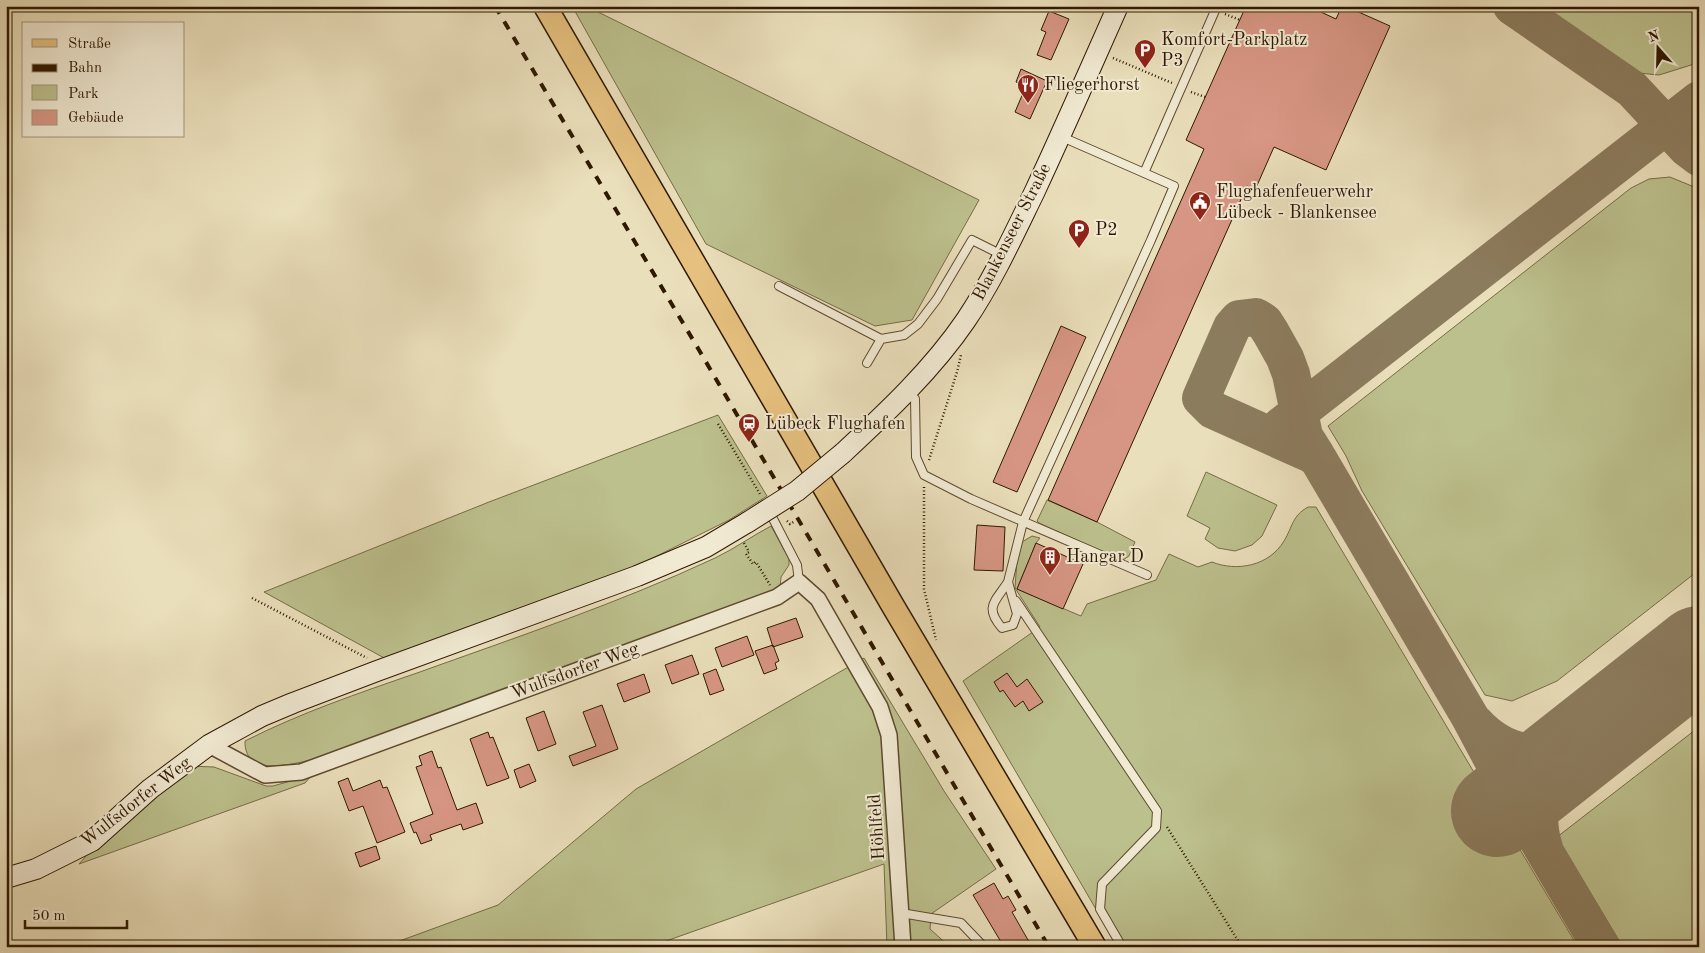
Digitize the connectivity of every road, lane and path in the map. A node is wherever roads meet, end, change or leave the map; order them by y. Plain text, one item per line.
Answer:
1 (545, 6) edge
2 (1118, 6) edge
3 (1217, 6) edge
4 (1098, 51) junction
5 (1180, 87) junction
6 (1205, 98) dead end
7 (1061, 136) junction
8 (1144, 173) junction
9 (1004, 256) junction
10 (779, 286) dead end
11 (881, 339) junction
12 (961, 354) dead end
13 (867, 363) dead end
14 (909, 391) junction
15 (718, 424) dead end
16 (867, 431) joint
17 (924, 475) junction
18 (765, 505) joint
19 (788, 521) dead end
20 (796, 521) dead end
21 (1023, 522) junction
22 (744, 531) junction
23 (762, 572) dead end
24 (1147, 575) dead end
25 (799, 582) junction
26 (1008, 582) junction
27 (924, 589) dead end
28 (1012, 595) junction
29 (252, 598) dead end
30 (377, 671) junction
31 (209, 745) junction
32 (1157, 811) junction
33 (6, 878) edge
34 (901, 913) junction
35 (903, 947) edge
36 (984, 947) edge
37 (1095, 947) edge
38 (1122, 947) edge
39 (1242, 947) edge

1 - 37 main road
2 - 4 street, Blankenseer Straße
3 - 5 lane
4 - 5 path
4 - 7 street, Blankenseer Straße
5 - 6 path
5 - 8 lane
7 - 8 lane
7 - 9 street, Blankenseer Straße
8 - 21 lane
9 - 11 lane
9 - 14 street, Blankenseer Straße
10 - 11 lane
11 - 13 lane
12 - 17 path
14 - 16 street, Blankenseer Straße
14 - 17 lane
15 - 18 path
16 - 22 street, Wulfsdorfer Weg, bridge
17 - 21 lane
17 - 27 path
18 - 25 lane
19 - 20 path
21 - 24 lane
21 - 26 lane
22 - 23 path
22 - 30 street, Wulfsdorfer Weg
25 - 31 street, Wulfsdorfer Weg
25 - 34 street, Höhlfeld
26 - 28 lane
26 - 28 lane
28 - 32 lane
29 - 30 path
30 - 31 street, Wulfsdorfer Weg
31 - 33 street, Wulfsdorfer Weg
32 - 38 lane
32 - 39 path
34 - 35 street, Höhlfeld
34 - 36 lane

